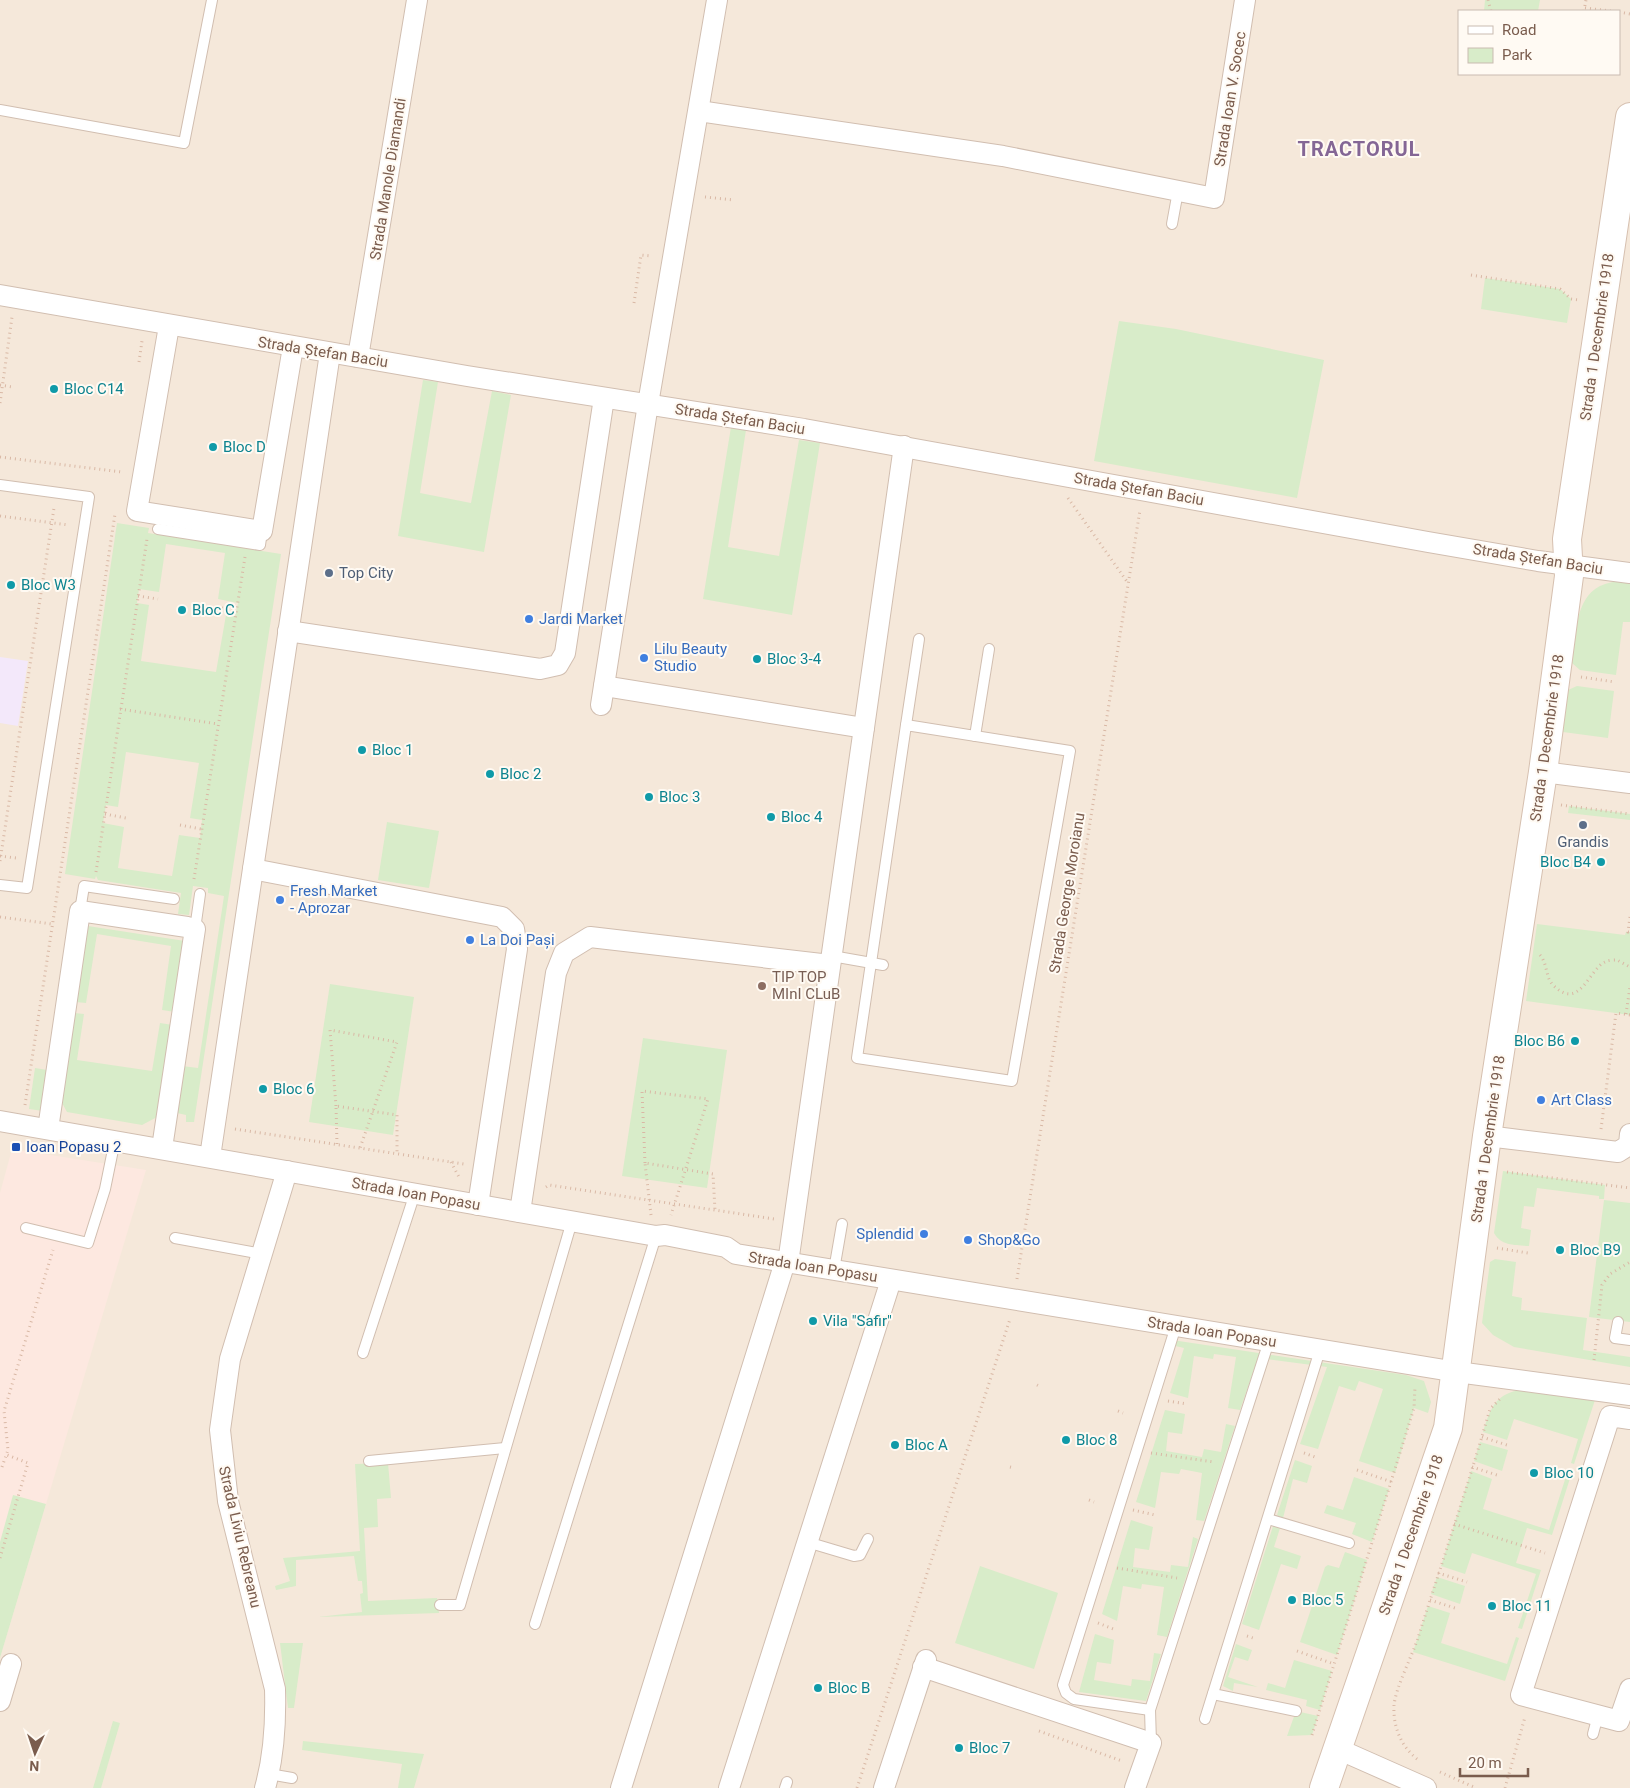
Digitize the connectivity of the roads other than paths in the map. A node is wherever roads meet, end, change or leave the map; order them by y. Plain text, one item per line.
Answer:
1 (212, 0) edge
2 (417, 0) edge
3 (717, 0) edge
4 (1245, 0) edge
5 (0, 110) edge
6 (699, 111) junction
7 (1630, 117) edge
8 (1178, 191) junction
9 (1172, 224) dead end
10 (7, 301) edge
11 (169, 326) junction
12 (293, 347) junction
13 (330, 353) junction
14 (358, 358) junction
15 (604, 398) junction
16 (648, 404) junction
17 (904, 446) junction
18 (0, 485) edge
19 (1568, 565) junction
20 (1630, 573) edge
21 (288, 631) junction
22 (919, 639) dead end
23 (989, 649) dead end
24 (906, 725) junction
25 (864, 728) junction
26 (975, 736) junction
27 (1543, 772) junction
28 (1630, 783) edge
29 (253, 869) junction
30 (0, 885) edge
31 (196, 890) road end
32 (174, 899) dead end
33 (80, 911) junction
34 (195, 929) junction
35 (831, 961) junction
36 (871, 964) junction
37 (883, 965) dead end
38 (0, 1121) edge
39 (48, 1129) junction
40 (1630, 1134) edge
41 (1487, 1136) junction
42 (115, 1140) junction
43 (162, 1148) junction
44 (210, 1157) junction
45 (287, 1171) junction
46 (415, 1193) junction
47 (478, 1205) junction
48 (520, 1212) junction
49 (572, 1221) junction
50 (842, 1224) dead end
51 (26, 1228) dead end
52 (658, 1236) junction
53 (174, 1238) dead end
54 (262, 1254) junction
55 (787, 1262) junction
56 (834, 1270) junction
57 (891, 1280) junction
58 (1618, 1322) dead end
59 (1176, 1326) junction
60 (1630, 1340) edge
61 (1269, 1342) junction
62 (1320, 1350) junction
63 (363, 1353) dead end
64 (1458, 1372) junction
65 (1630, 1395) edge
66 (1630, 1419) edge
67 (505, 1448) junction
68 (369, 1461) dead end
69 (1268, 1519) junction
70 (868, 1539) dead end
71 (807, 1542) junction
72 (1349, 1543) dead end
73 (440, 1605) dead end
74 (535, 1624) dead end
75 (11, 1664) dead end
76 (1630, 1688) edge
77 (1212, 1694) junction
78 (0, 1701) edge
79 (1150, 1710) junction
80 (1296, 1711) dead end
81 (1205, 1718) dead end
82 (1151, 1742) junction
83 (1338, 1749) junction
84 (292, 1778) dead end
85 (267, 1781) edge
86 (733, 1787) edge
87 (621, 1788) edge
88 (884, 1788) edge
89 (1135, 1788) edge
90 (1324, 1788) edge
91 (1426, 1788) edge

1 - 5 lane
2 - 14 street, Strada Manole Diamandi
3 - 6 street
4 - 8 street, Strada Ioan V. Socec
6 - 8 street
6 - 16 street
7 - 19 street, Strada 1 Decembrie 1918
8 - 9 lane
10 - 11 street, Strada Ștefan Baciu
11 - 12 street, Strada Ștefan Baciu
11 - 12 street
12 - 13 street, Strada Ștefan Baciu
13 - 14 street, Strada Ștefan Baciu
13 - 21 street
14 - 15 street, Strada Ștefan Baciu
15 - 16 street, Strada Ștefan Baciu
15 - 21 street
16 - 17 street, Strada Ștefan Baciu
16 - 25 street
17 - 19 street, Strada Ștefan Baciu
17 - 25 street
18 - 30 lane
19 - 20 street, Strada Ștefan Baciu
19 - 27 street, Strada 1 Decembrie 1918
21 - 29 street
22 - 24 lane
23 - 26 lane
24 - 26 lane
24 - 36 lane
25 - 35 street
26 - 36 lane
27 - 28 street
27 - 41 street, Strada 1 Decembrie 1918
29 - 44 street
29 - 47 street
31 - 34 lane
32 - 33 lane
33 - 34 street
33 - 39 street
34 - 43 street
35 - 36 lane
35 - 48 street
35 - 55 street
36 - 37 lane
38 - 39 street, Strada Ioan Popasu
39 - 42 street, Strada Ioan Popasu
40 - 41 street
41 - 64 street, Strada 1 Decembrie 1918
42 - 43 street, Strada Ioan Popasu
42 - 51 lane
43 - 44 street, Strada Ioan Popasu
44 - 45 street, Strada Ioan Popasu
45 - 46 street, Strada Ioan Popasu
45 - 54 street, Strada Liviu Rebreanu
46 - 47 street, Strada Ioan Popasu
46 - 63 lane
47 - 48 street, Strada Ioan Popasu
48 - 49 street, Strada Ioan Popasu
49 - 52 street, Strada Ioan Popasu
49 - 67 lane
50 - 56 lane
52 - 55 street, Strada Ioan Popasu
52 - 74 lane
53 - 54 lane
54 - 85 street, Strada Liviu Rebreanu
55 - 56 street, Strada Ioan Popasu
55 - 87 street
56 - 57 street, Strada Ioan Popasu
57 - 59 street, Strada Ioan Popasu
57 - 71 street
58 - 60 lane
59 - 61 street, Strada Ioan Popasu
59 - 79 lane
61 - 62 street, Strada Ioan Popasu
61 - 79 lane
62 - 64 street, Strada Ioan Popasu
62 - 69 lane
64 - 65 street, Strada Ioan Popasu
64 - 83 street, Strada 1 Decembrie 1918
66 - 76 street
67 - 68 lane
67 - 73 lane
69 - 72 lane
69 - 77 lane
70 - 71 lane
71 - 86 street
75 - 78 street
77 - 80 lane
77 - 81 lane
79 - 82 lane
82 - 88 street
82 - 89 street
83 - 90 street, Strada 1 Decembrie 1918
83 - 91 street
84 - 85 lane

